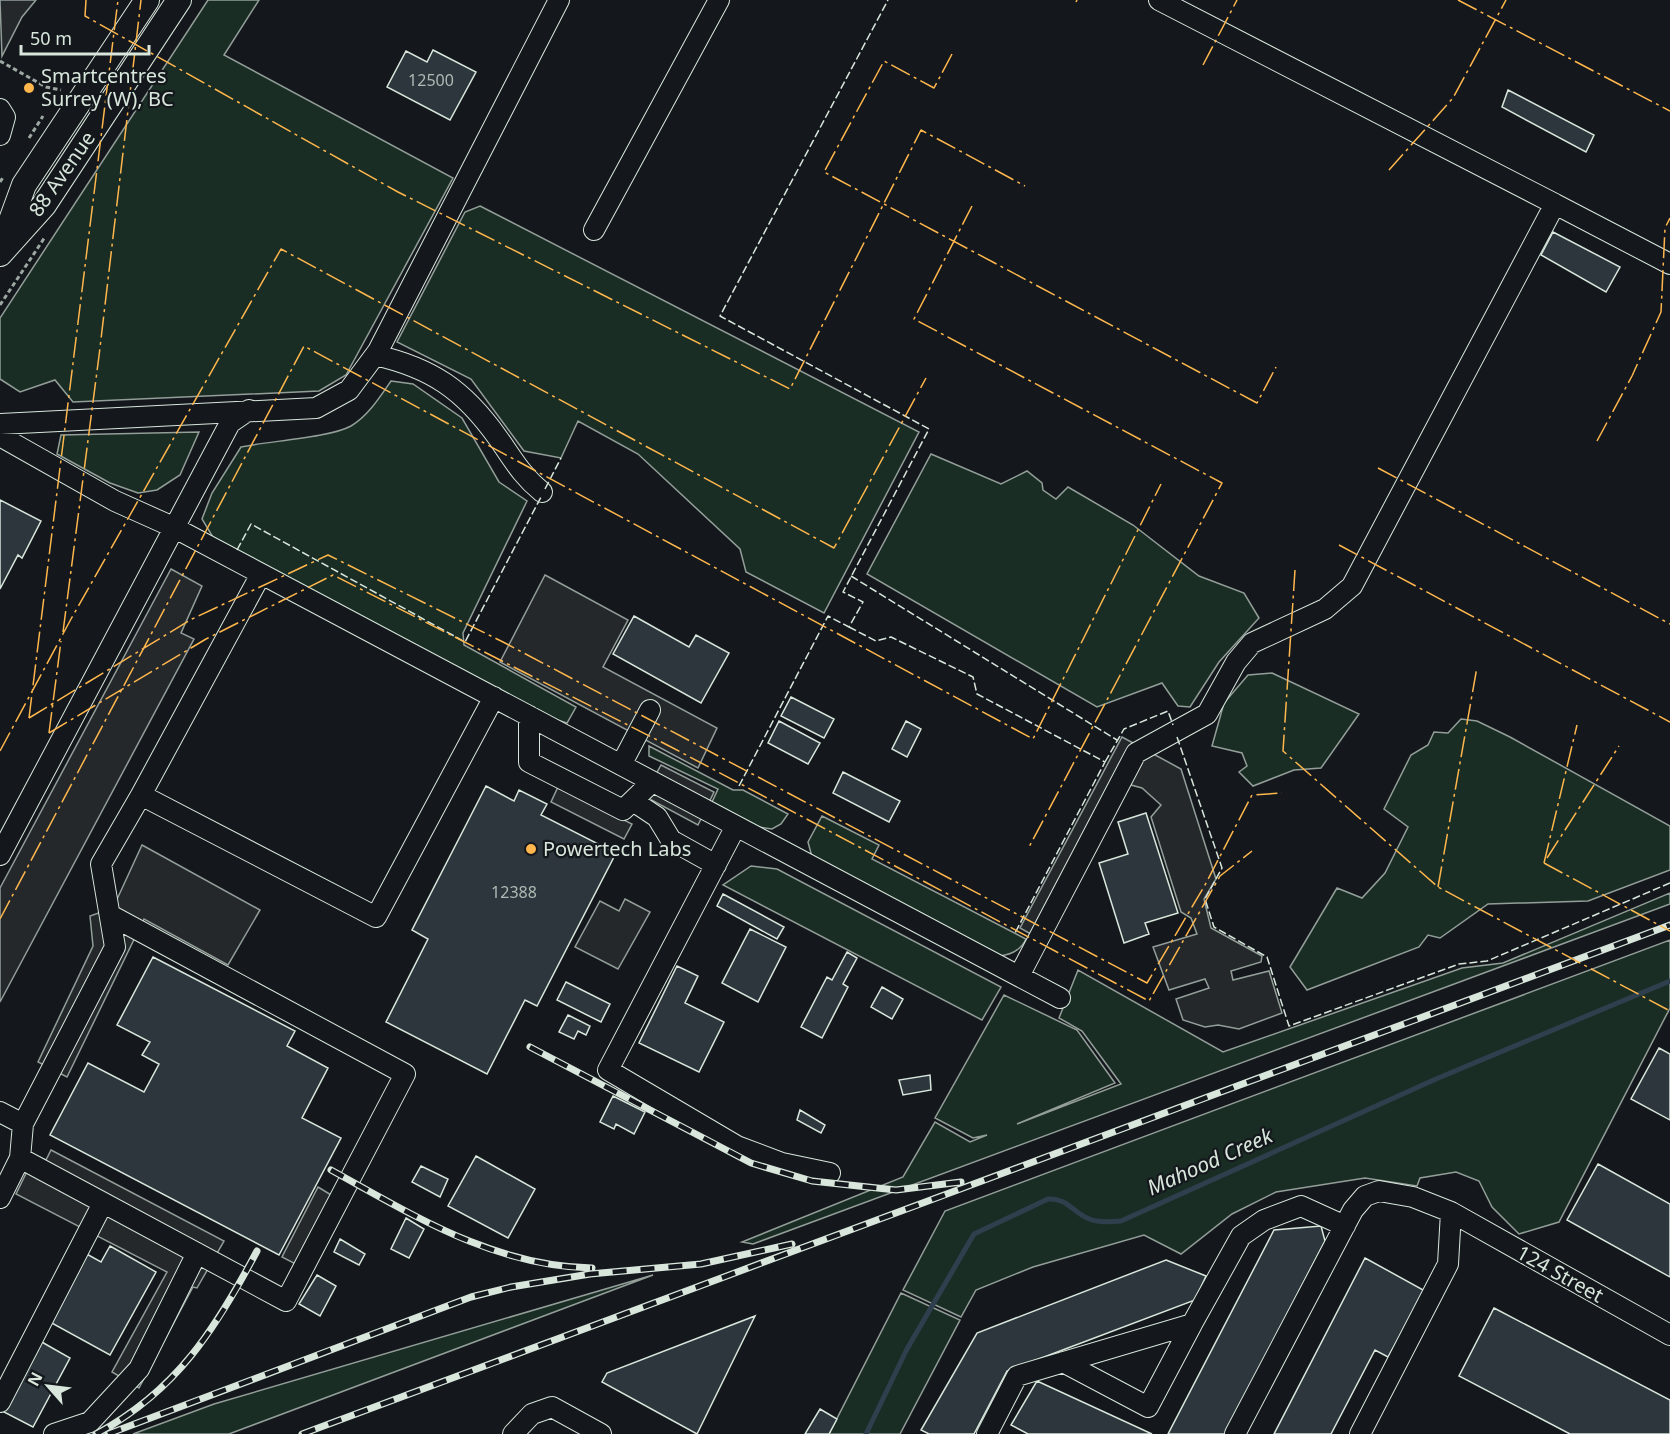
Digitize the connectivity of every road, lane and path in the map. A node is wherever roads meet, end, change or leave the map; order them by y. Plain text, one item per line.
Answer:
1 (147, 0) edge
2 (179, 0) edge
3 (559, 0) edge
4 (719, 0) edge
5 (1159, 0) edge
6 (0, 61) edge
7 (61, 90) dead end
8 (0, 109) edge
9 (0, 135) edge
10 (1555, 204) junction
11 (594, 230) dead end
12 (0, 252) edge
13 (1670, 264) edge
14 (375, 355) junction
15 (249, 410) junction
16 (0, 424) edge
17 (0, 436) edge
18 (542, 492) dead end
19 (173, 527) junction
20 (261, 574) junction
21 (494, 697) junction
22 (650, 710) dead end
23 (529, 716) junction
24 (621, 765) junction
25 (652, 782) junction
26 (141, 795) junction
27 (633, 801) junction
28 (736, 826) junction
29 (0, 855) edge
30 (716, 865) junction
31 (112, 916) junction
32 (1019, 976) junction
33 (1060, 998) dead end
34 (0, 1112) edge
35 (23, 1124) junction
36 (20, 1158) junction
37 (830, 1173) dead end
38 (0, 1198) edge
39 (103, 1203) junction
40 (1451, 1212) junction
41 (1345, 1226) junction
42 (197, 1253) junction
43 (1192, 1324) junction
44 (1670, 1335) edge
45 (1063, 1362) junction
46 (0, 1402) edge
47 (54, 1434) edge
48 (513, 1434) edge
49 (601, 1434) edge
50 (987, 1434) edge
51 (1235, 1434) edge
52 (1360, 1434) edge

1 - 12 main road, 88 Avenue
2 - 12 main road, 88 Avenue
3 - 14 street
4 - 11 street
5 - 10 street
6 - 7 path
8 - 9 street
10 - 13 street
10 - 32 street
14 - 15 street
14 - 18 street
15 - 16 street
15 - 19 street
17 - 19 street
19 - 20 street
19 - 29 street
20 - 21 street
20 - 26 street
21 - 23 street
21 - 26 street
22 - 24 street
23 - 24 street
23 - 27 street
24 - 25 street
25 - 27 street
25 - 28 street
26 - 31 street
27 - 30 street
28 - 30 street
28 - 32 street
30 - 37 street
31 - 35 street
31 - 42 street
32 - 33 street
34 - 35 street
35 - 36 street
36 - 38 street
36 - 39 street
39 - 42 street
39 - 46 street
40 - 41 street, 124 Street
40 - 44 street, 124 Street
40 - 52 street
41 - 43 street
41 - 51 street, 124 Street
42 - 47 street
43 - 45 street
43 - 45 street
45 - 50 street
48 - 49 street

